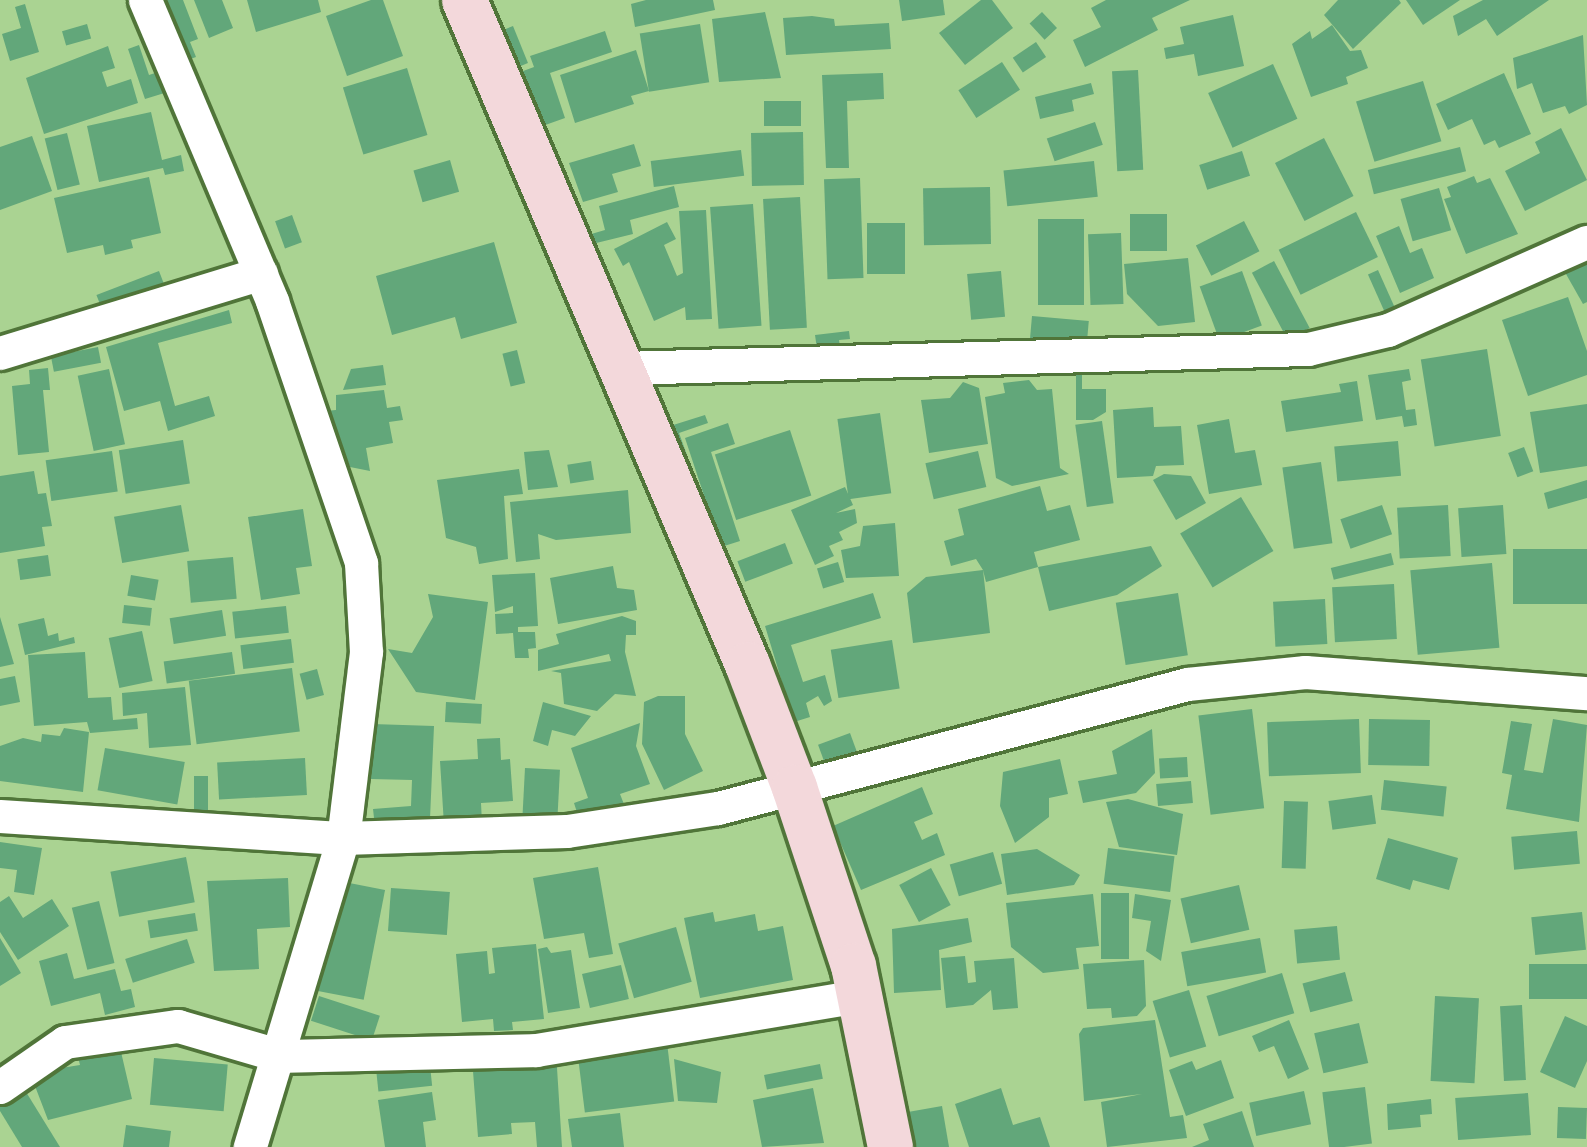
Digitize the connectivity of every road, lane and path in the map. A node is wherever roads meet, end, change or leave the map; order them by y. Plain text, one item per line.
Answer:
1 (145, 0) edge
2 (464, 0) edge
3 (1587, 242) edge
4 (261, 273) junction
5 (0, 353) edge
6 (622, 368) junction
7 (1587, 693) edge
8 (794, 787) junction
9 (0, 816) edge
10 (343, 838) junction
11 (860, 996) junction
12 (281, 1056) junction
13 (0, 1087) edge
14 (250, 1147) edge
15 (890, 1147) edge

1 - 4 street
2 - 6 street
3 - 6 street
4 - 5 street
4 - 10 street
6 - 8 street
7 - 8 street
8 - 10 street
8 - 11 street
9 - 10 street
10 - 12 street
11 - 12 street
11 - 15 street
12 - 13 street
12 - 14 street

